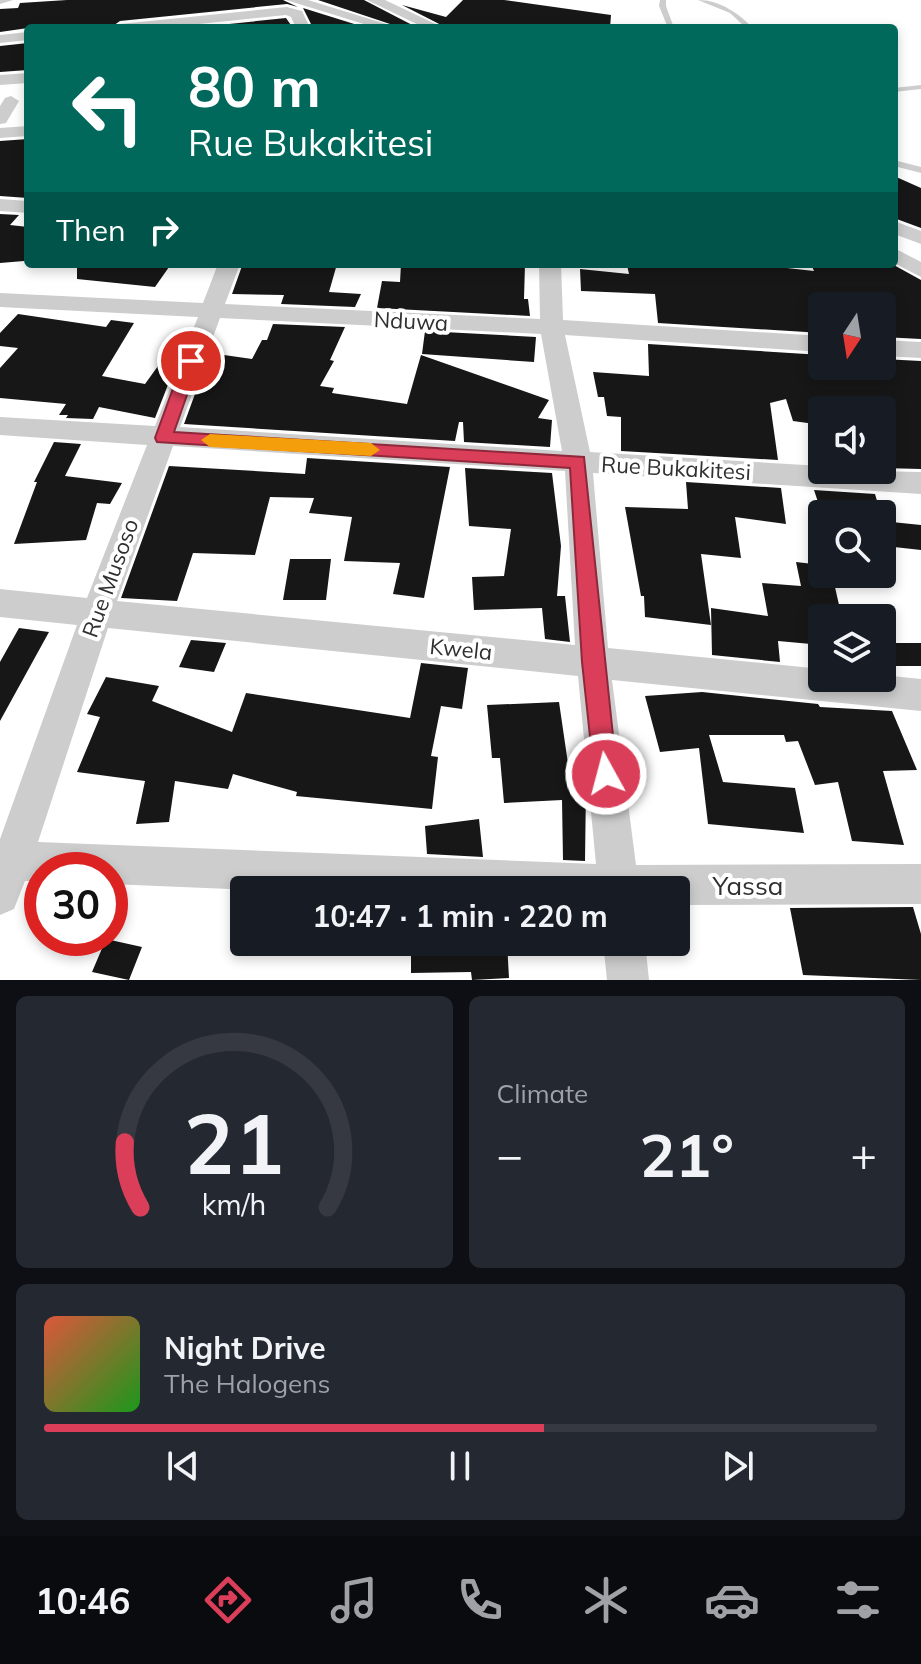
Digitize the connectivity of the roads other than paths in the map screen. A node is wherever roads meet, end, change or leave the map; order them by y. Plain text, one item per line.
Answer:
1 (293, 0) edge
2 (374, 0) edge
3 (663, 0) edge
4 (701, 0) edge
5 (301, 23) edge
6 (159, 24) edge
7 (378, 24) edge
8 (428, 24) edge
9 (670, 24) edge
10 (746, 24) edge
11 (24, 36) edge
12 (0, 39) edge
13 (24, 78) edge
14 (0, 80) edge
15 (921, 87) edge
16 (898, 90) edge
17 (11, 101) dead end
18 (0, 119) edge
19 (24, 131) edge
20 (0, 133) edge
21 (898, 164) edge
22 (921, 170) edge
23 (0, 205) edge
24 (24, 207) edge
25 (898, 229) edge
26 (921, 238) edge
27 (898, 257) edge
28 (227, 268) edge
29 (550, 268) edge
30 (921, 271) edge
31 (0, 300) edge
32 (210, 311) junction
33 (552, 329) junction
34 (808, 343) edge
35 (896, 349) edge
36 (921, 350) edge
37 (0, 426) edge
38 (163, 438) junction
39 (578, 462) junction
40 (921, 483) edge
41 (0, 603) edge
42 (97, 612) junction
43 (593, 662) junction
44 (921, 695) edge
45 (4, 872) edge
46 (617, 876) edge
47 (230, 878) edge
48 (921, 884) edge
49 (690, 887) edge
50 (625, 956) edge
51 (628, 980) edge

1 - 7 street
2 - 8 street
3 - 9 lane
4 - 10 lane
5 - 6 street
11 - 12 street
13 - 14 street
15 - 16 lane
17 - 18 street
19 - 20 street
21 - 22 lane
23 - 24 street
25 - 26 street
27 - 30 street
28 - 32 street, Rue Musoso
29 - 33 street
31 - 32 street, Nduwa
32 - 33 street, Nduwa
32 - 38 street, Rue Musoso
33 - 34 street, Nduwa
33 - 39 street
35 - 36 street
37 - 38 street, Rue Bukakitesi
38 - 39 street, Rue Bukakitesi
38 - 42 street, Rue Musoso
39 - 40 street, Rue Bukakitesi
39 - 43 street
41 - 42 street, Kwela
42 - 43 street, Kwela
42 - 45 street, Rue Musoso
43 - 44 street, Kwela
43 - 46 street
45 - 47 street, Yassa
48 - 49 street, Yassa
50 - 51 street

